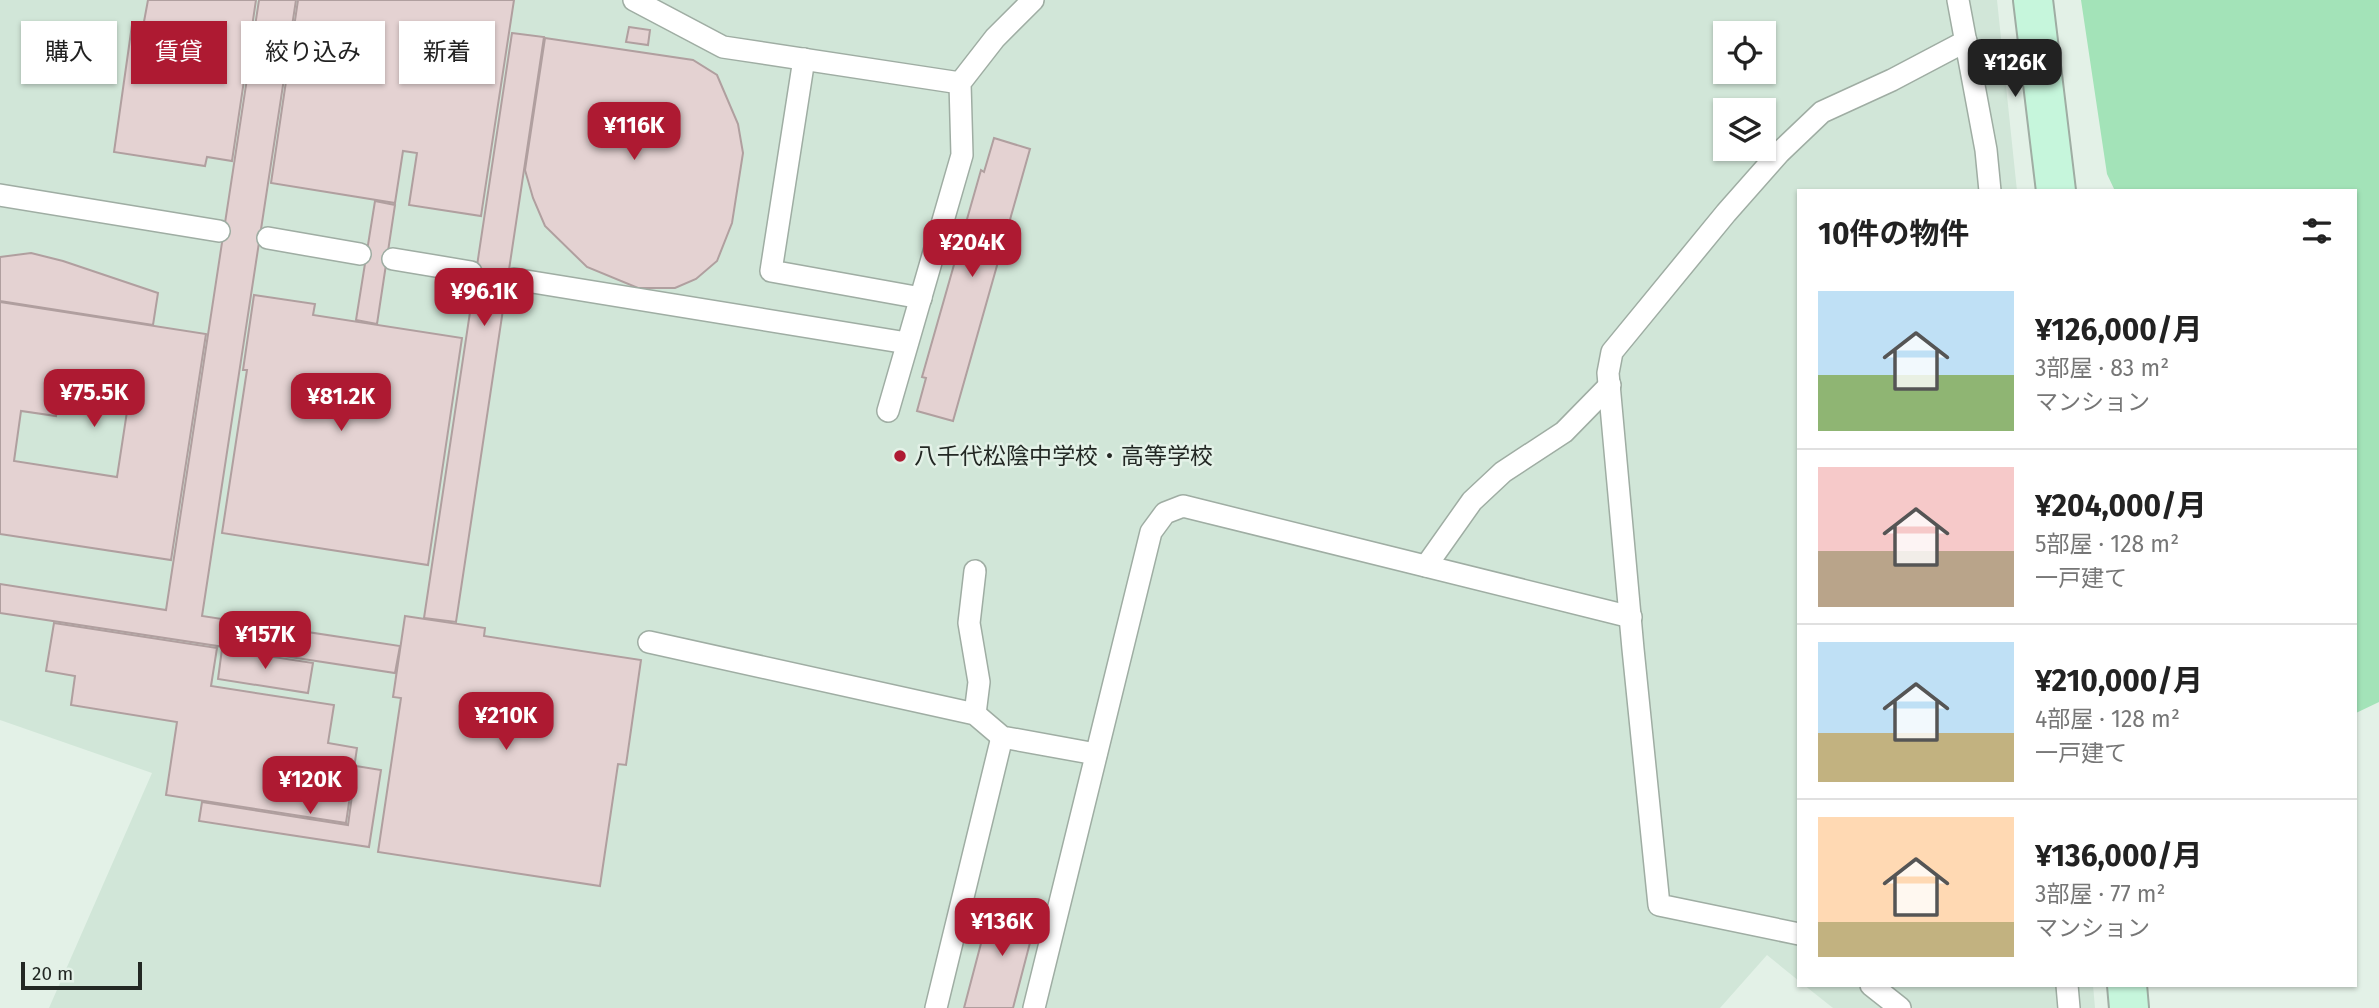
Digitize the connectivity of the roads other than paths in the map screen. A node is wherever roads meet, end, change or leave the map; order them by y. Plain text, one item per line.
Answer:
1 (635, 0) edge
2 (1033, 0) edge
3 (1958, 0) edge
4 (2034, 0) edge
5 (1966, 41) junction
6 (804, 59) junction
7 (960, 83) junction
8 (1990, 189) edge
9 (2056, 189) edge
10 (0, 195) edge
11 (219, 231) dead end
12 (268, 238) dead end
13 (360, 254) dead end
14 (393, 259) dead end
15 (471, 272) dead end
16 (514, 279) dead end
17 (921, 298) junction
18 (907, 343) junction
19 (1610, 385) junction
20 (888, 411) dead end
21 (1426, 566) junction
22 (975, 571) dead end
23 (1631, 617) junction
24 (649, 642) dead end
25 (975, 714) junction
26 (1002, 737) junction
27 (1096, 754) junction
28 (1797, 934) edge
29 (1874, 987) edge
30 (2067, 987) edge
31 (2127, 987) edge
32 (936, 1008) edge
33 (1034, 1008) edge
34 (1900, 1008) edge
35 (2069, 1008) edge
36 (2129, 1008) edge

1 - 6 lane
2 - 7 lane
3 - 5 lane
4 - 9 street
5 - 8 lane
5 - 19 lane
6 - 7 lane
6 - 17 lane
7 - 17 lane
10 - 11 lane
12 - 13 lane
14 - 15 lane
16 - 18 lane
17 - 18 lane
18 - 20 lane
19 - 21 lane
19 - 23 lane
21 - 23 lane
21 - 27 lane
22 - 25 lane
23 - 28 lane
24 - 25 lane
25 - 26 lane
26 - 27 lane
26 - 32 lane
27 - 33 lane
29 - 34 lane
30 - 35 lane
31 - 36 street

